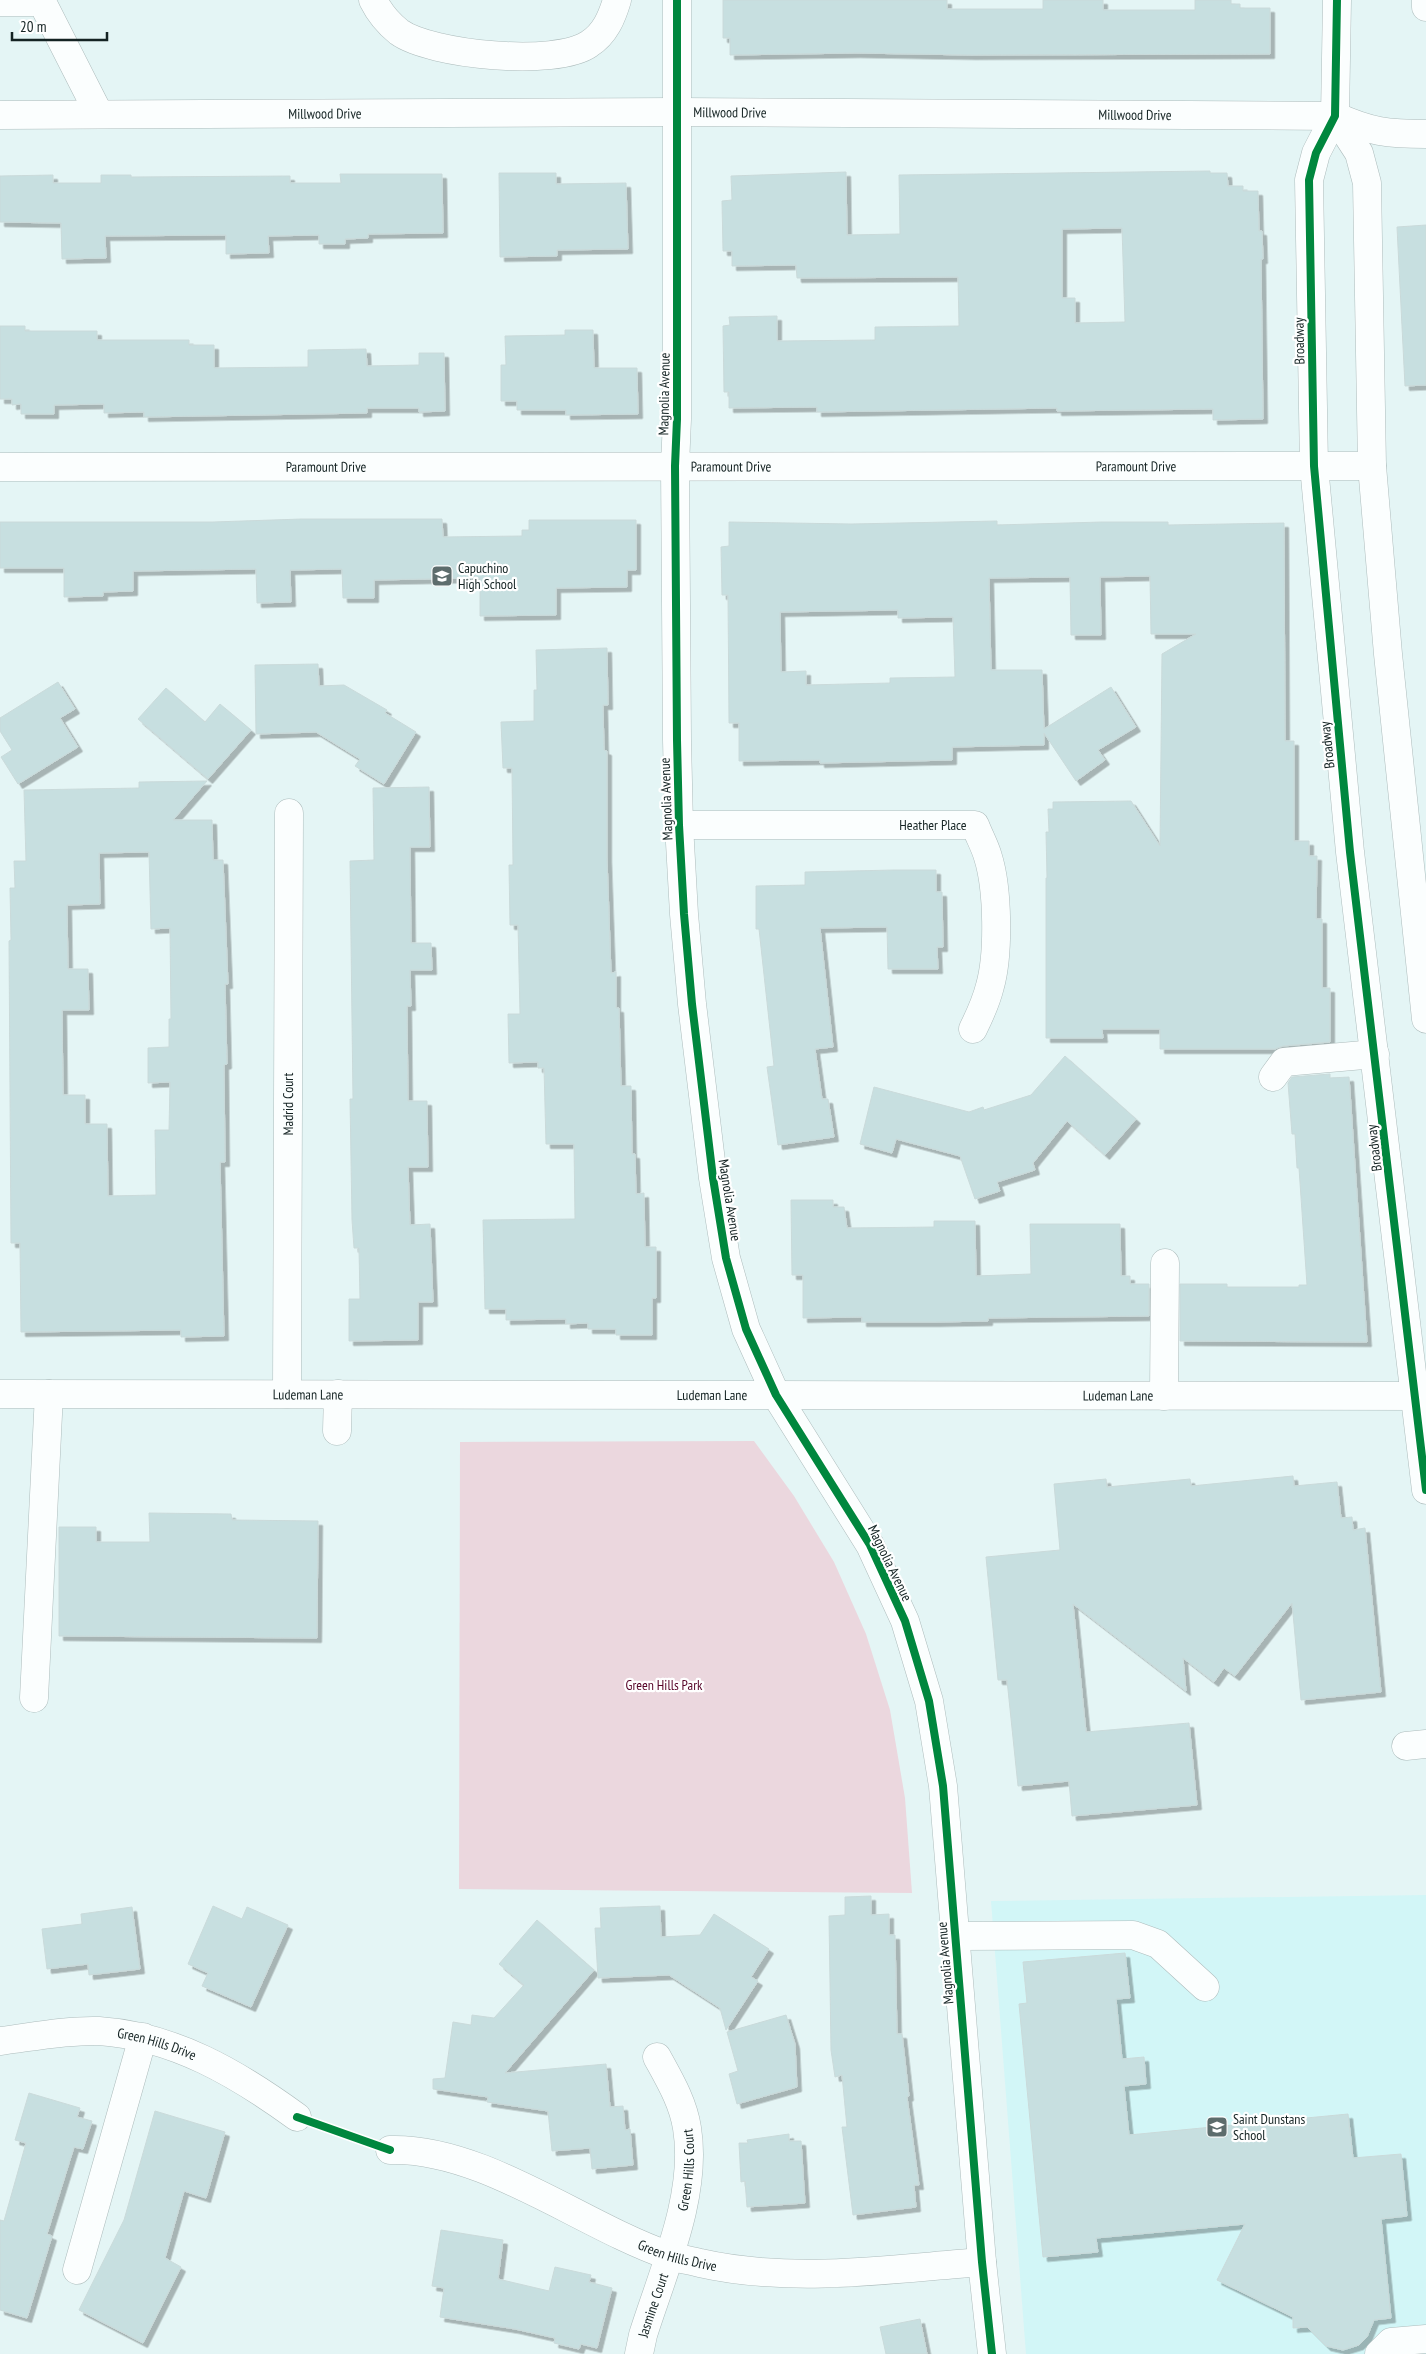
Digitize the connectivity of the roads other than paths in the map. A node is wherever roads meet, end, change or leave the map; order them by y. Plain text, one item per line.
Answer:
1 (373, 0) edge
2 (617, 0) edge
3 (677, 0) edge
4 (1337, 0) edge
5 (1426, 0) edge
6 (42, 1) edge
7 (0, 2) edge
8 (1426, 6) edge
9 (677, 112) junction
10 (99, 114) junction
11 (0, 115) edge
12 (1335, 116) junction
13 (1426, 134) edge
14 (0, 466) edge
15 (675, 466) junction
16 (1314, 466) junction
17 (1372, 466) junction
18 (289, 813) dead end
19 (680, 825) junction
20 (1426, 1019) edge
21 (973, 1029) dead end
22 (1375, 1054) junction
23 (1272, 1077) dead end
24 (1165, 1264) dead end
25 (0, 1394) edge
26 (49, 1394) junction
27 (287, 1394) junction
28 (338, 1394) junction
29 (776, 1395) junction
30 (1164, 1396) junction
31 (1421, 1396) edge
32 (337, 1431) dead end
33 (1426, 1490) edge
34 (34, 1698) dead end
35 (956, 1936) junction
36 (1205, 1987) dead end
37 (143, 2037) junction
38 (0, 2041) edge
39 (657, 2057) dead end
40 (297, 2117) dead end
41 (390, 2150) dead end
42 (668, 2256) junction
43 (982, 2262) junction
44 (77, 2270) dead end
45 (1426, 2339) edge
46 (639, 2354) edge
47 (992, 2354) edge
48 (1379, 2354) edge

1 - 2 street
3 - 9 street, Magnolia Avenue
4 - 12 street, Broadway
5 - 8 street
6 - 7 street
6 - 10 street
9 - 10 street, Millwood Drive
9 - 12 street, Millwood Drive
9 - 15 street, Magnolia Avenue
10 - 11 street, Millwood Drive
12 - 13 street, Millwood Drive
12 - 16 street, Broadway
12 - 17 street
14 - 15 street, Paramount Drive
15 - 16 street, Paramount Drive
15 - 19 street, Magnolia Avenue
16 - 17 street, Paramount Drive
16 - 22 street, Broadway
17 - 20 street
18 - 27 street, Madrid Court
19 - 21 street, Heather Place
19 - 29 street, Magnolia Avenue
22 - 23 street
22 - 31 street, Broadway
24 - 30 street
25 - 26 street, Ludeman Lane
26 - 27 street, Ludeman Lane
26 - 34 street
27 - 28 street, Ludeman Lane
28 - 29 street, Ludeman Lane
28 - 32 street
29 - 30 street, Ludeman Lane
29 - 35 street, Magnolia Avenue
30 - 31 street, Ludeman Lane
31 - 33 street, Broadway
35 - 36 street
35 - 43 street, Magnolia Avenue
37 - 38 street, Green Hills Drive
37 - 40 street, Green Hills Drive
37 - 44 street
39 - 42 street, Green Hills Court
41 - 42 street, Green Hills Drive
42 - 43 street, Green Hills Drive
42 - 46 street, Jasmine Court
43 - 47 street, Magnolia Avenue
45 - 48 street

